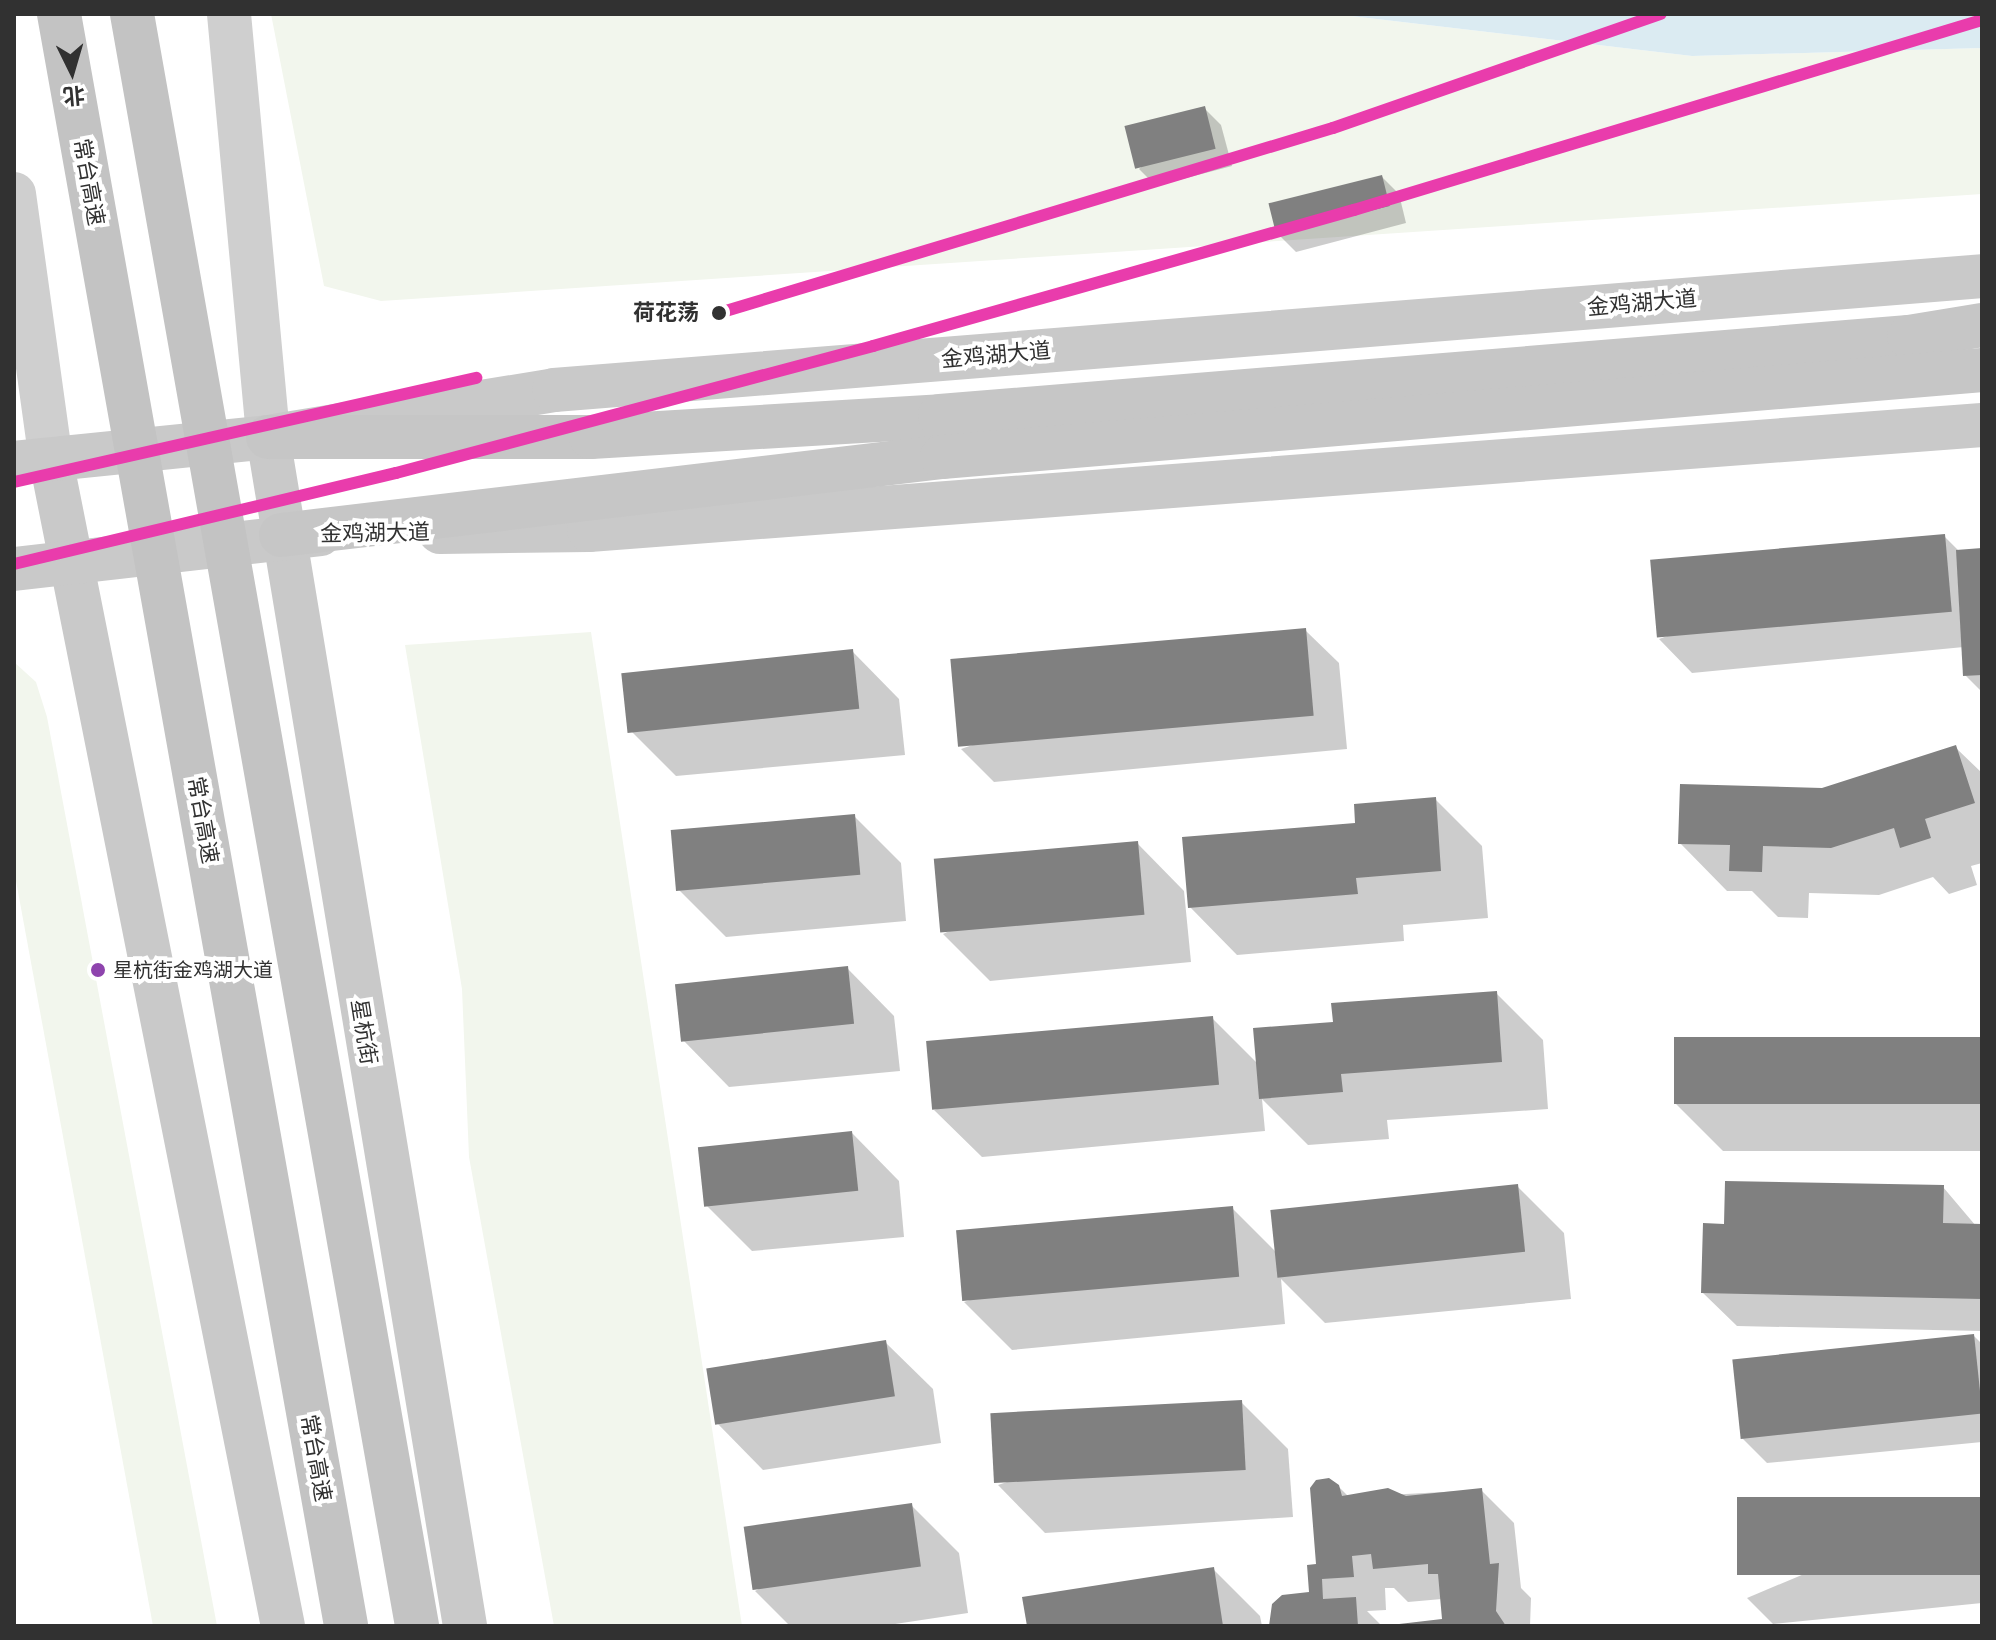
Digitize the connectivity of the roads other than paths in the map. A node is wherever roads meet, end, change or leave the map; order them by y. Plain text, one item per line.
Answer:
1 (59, 14) edge
2 (132, 14) edge
3 (229, 14) edge
4 (14, 194) edge
5 (1982, 276) edge
6 (1982, 325) edge
7 (1982, 370) edge
8 (1982, 425) edge
9 (941, 436) junction
10 (268, 437) junction
11 (32, 462) edge
12 (281, 535) junction
13 (73, 564) junction
14 (14, 569) edge
15 (283, 1626) edge
16 (346, 1626) edge
17 (417, 1626) edge
18 (465, 1626) edge

1 - 16 highway, 常台高速, bridge
2 - 17 highway, bridge
3 - 10 main road
4 - 11 main road
5 - 10 main road, 金鸡湖大道
6 - 9 highway
7 - 9 highway
8 - 12 main road, 金鸡湖大道
9 - 10 highway
9 - 12 highway
10 - 11 main road, 金鸡湖大道
10 - 12 main road, 星杭街
11 - 13 main road
12 - 13 main road, 金鸡湖大道
12 - 18 main road, 星杭街
13 - 14 main road, 金鸡湖大道
13 - 15 main road

